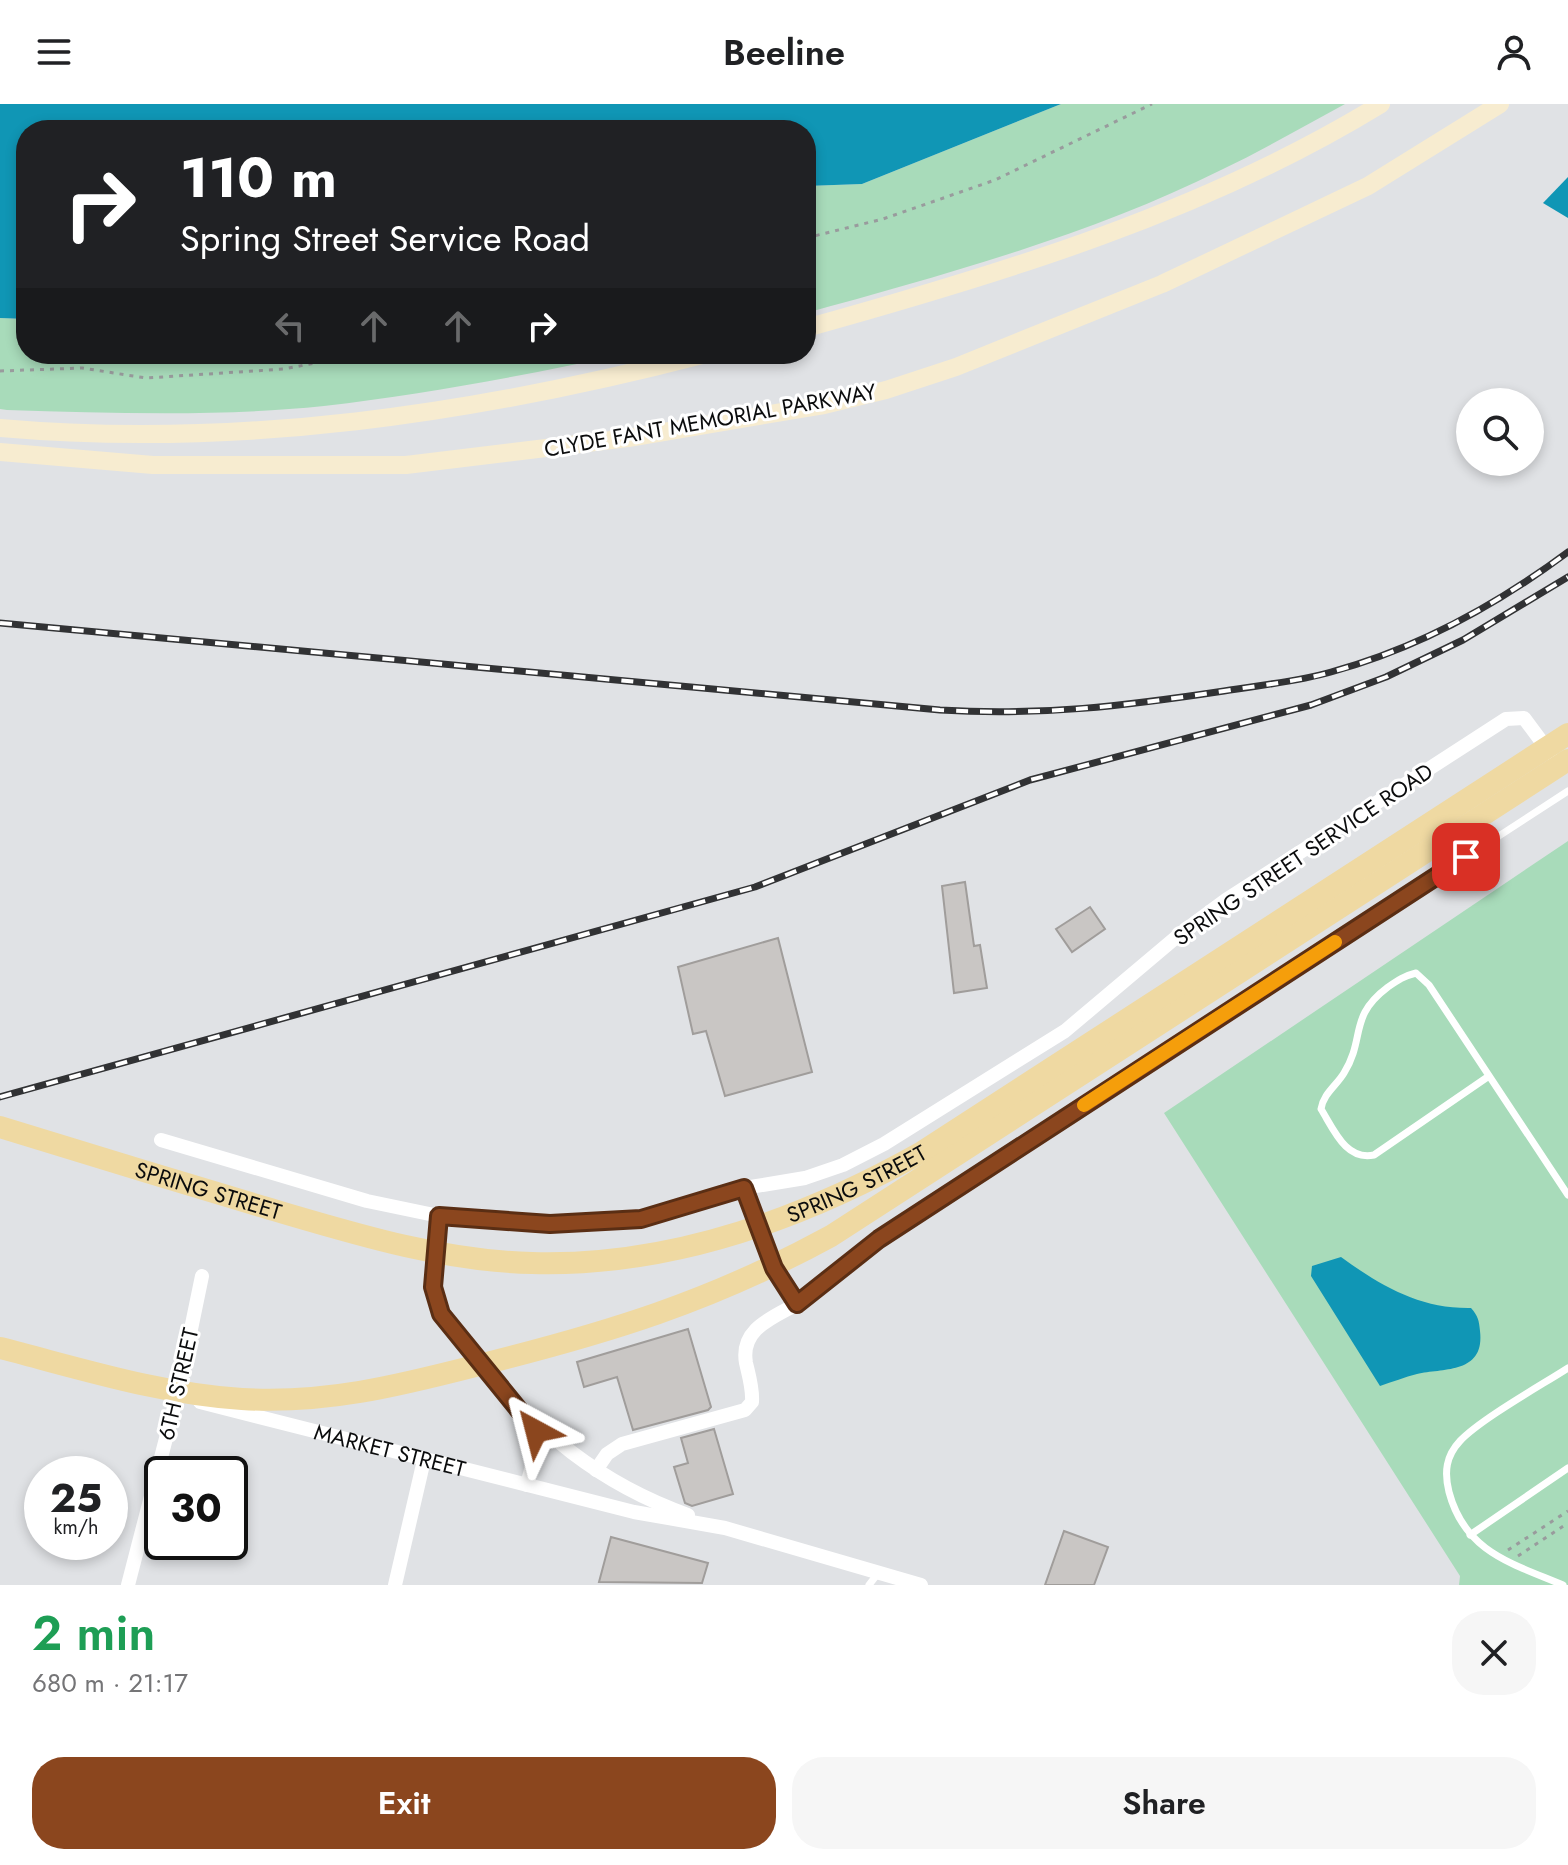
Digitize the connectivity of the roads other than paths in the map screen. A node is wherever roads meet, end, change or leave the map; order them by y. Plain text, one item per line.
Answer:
1 (1381, 104) edge
2 (1500, 104) edge
3 (816, 325) edge
4 (663, 364) edge
5 (0, 428) edge
6 (0, 452) edge
7 (1568, 734) edge
8 (1558, 758) edge
9 (1568, 791) edge
10 (1489, 1076) junction
11 (0, 1127) edge
12 (161, 1140) dead end
13 (744, 1188) junction
14 (1568, 1195) edge
15 (439, 1216) junction
16 (756, 1228) junction
17 (436, 1252) junction
18 (774, 1268) junction
19 (202, 1276) dead end
20 (797, 1304) junction
21 (0, 1348) edge
22 (1567, 1372) edge
23 (178, 1392) junction
24 (529, 1420) junction
25 (424, 1460) junction
26 (1568, 1468) edge
27 (596, 1470) junction
28 (527, 1485) junction
29 (725, 1528) junction
30 (1470, 1535) junction
31 (879, 1572) junction
32 (128, 1585) edge
33 (395, 1585) edge
34 (869, 1585) edge
35 (921, 1585) edge
36 (1563, 1585) edge

1 - 3 main road
2 - 6 main road, CLYDE FANT MEMORIAL PARKWAY
4 - 5 main road
7 - 8 main road, SPRING STREET
8 - 13 street, SPRING STREET SERVICE ROAD
8 - 16 main road, SPRING STREET
8 - 18 main road, SPRING STREET
9 - 20 lane
10 - 10 lane
10 - 14 lane
11 - 17 main road, SPRING STREET
12 - 15 street, SPRING STREET SERVICE ROAD
13 - 15 street, SPRING STREET SERVICE ROAD
13 - 16 street
15 - 17 street
16 - 17 main road, SPRING STREET
16 - 18 street
17 - 24 street
18 - 20 street
18 - 23 main road, SPRING STREET
19 - 23 street, 6TH STREET
20 - 27 street
21 - 23 main road, MARKET STREET
22 - 30 lane
23 - 25 street, MARKET STREET
23 - 32 street, 6TH STREET
24 - 27 street
24 - 28 street
25 - 28 street, MARKET STREET
25 - 33 street
26 - 30 lane
27 - 29 street
28 - 29 street, MARKET STREET
29 - 31 street, MARKET STREET
30 - 36 lane
31 - 34 lane
31 - 35 street, MARKET STREET

